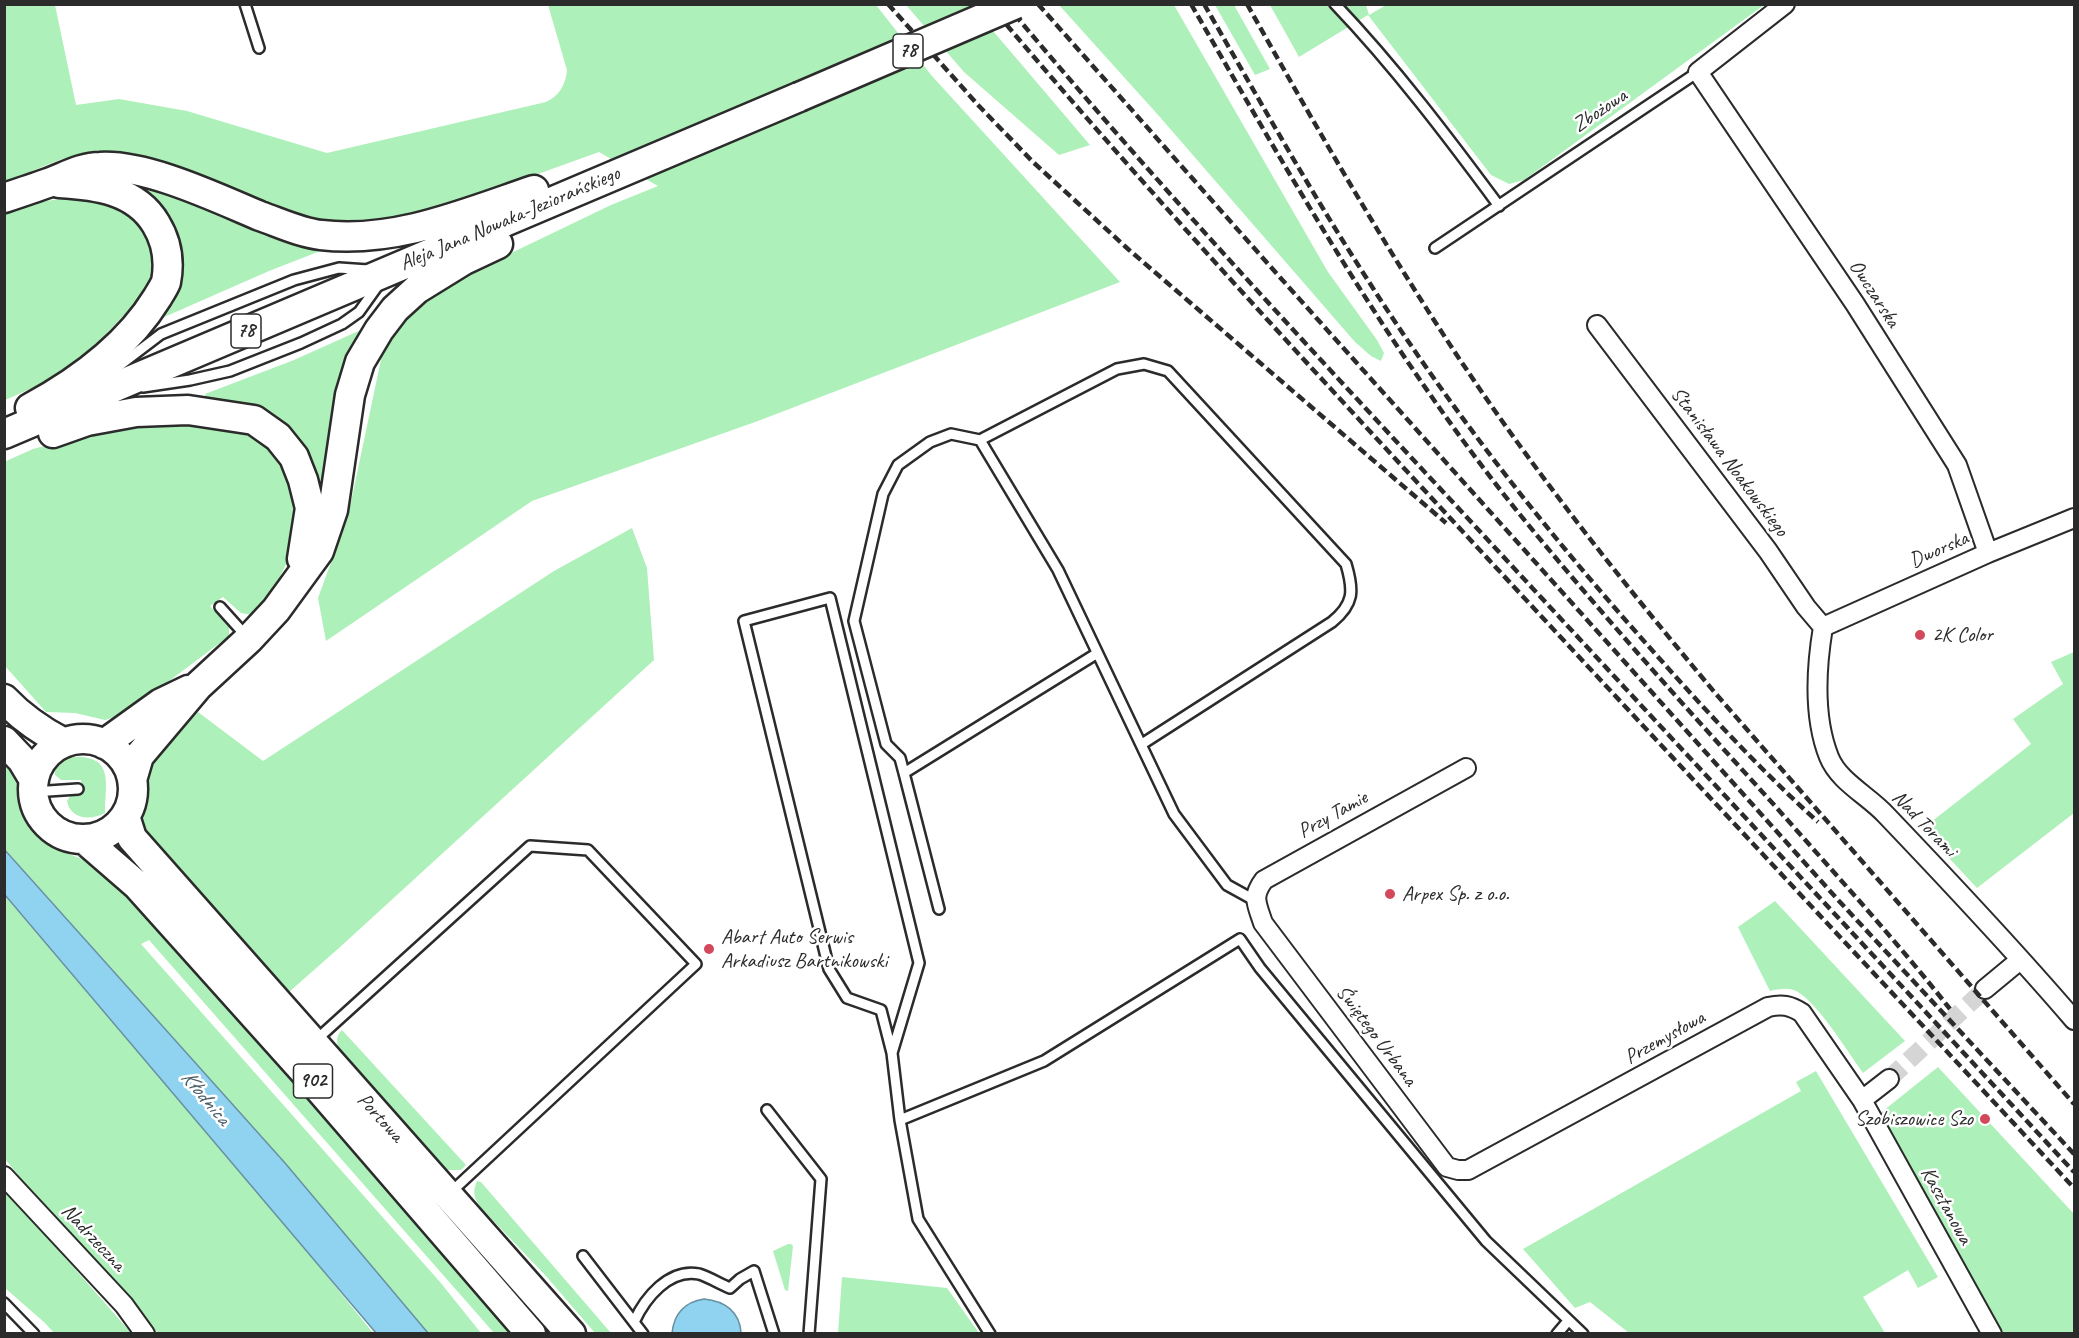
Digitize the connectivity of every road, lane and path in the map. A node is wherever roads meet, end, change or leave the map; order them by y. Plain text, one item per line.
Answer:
1 (245, 4) edge
2 (1016, 4) edge
3 (1335, 4) edge
4 (1785, 4) edge
5 (259, 48) dead end
6 (1698, 72) junction
7 (621, 172) junction
8 (48, 183) junction
9 (4, 198) edge
10 (1499, 206) junction
11 (1435, 248) dead end
12 (1597, 325) dead end
13 (4, 423) edge
14 (4, 434) edge
15 (980, 440) junction
16 (4, 448) edge
17 (2074, 518) edge
18 (1988, 553) junction
19 (298, 582) junction
20 (220, 607) dead end
21 (1823, 627) junction
22 (249, 639) junction
23 (1096, 654) junction
24 (198, 686) junction
25 (4, 699) edge
26 (4, 741) edge
27 (63, 743) junction
28 (104, 744) junction
29 (1142, 744) junction
30 (1466, 768) dead end
31 (904, 773) junction
32 (132, 780) junction
33 (33, 786) junction
34 (78, 789) dead end
35 (125, 816) junction
36 (84, 839) junction
37 (1256, 901) junction
38 (939, 909) dead end
39 (2020, 960) junction
40 (1985, 989) tunnel mouth
41 (2074, 1020) edge
42 (313, 1043) junction
43 (892, 1053) junction
44 (1889, 1078) tunnel mouth
45 (1862, 1100) junction
46 (767, 1110) dead end
47 (900, 1120) junction
48 (1458, 1170) joint
49 (4, 1176) edge
50 (448, 1195) junction
51 (583, 1256) dead end
52 (4, 1303) edge
53 (1568, 1321) junction
54 (634, 1322) junction
55 (34, 1334) edge
56 (145, 1334) edge
57 (531, 1334) edge
58 (570, 1334) edge
59 (643, 1334) edge
60 (774, 1334) edge
61 (808, 1334) edge
62 (990, 1334) edge
63 (1557, 1334) edge
64 (1583, 1334) edge
65 (1992, 1334) edge

1 - 5 lane
2 - 7 main road, Aleja Jana Nowaka-Jeziorańskiego / 78, bridge
3 - 10 lane
4 - 6 street, Zbożowa
6 - 10 lane, Zbożowa
6 - 18 street, Owczarska
7 - 8 main road
7 - 14 main road, Aleja Jana Nowaka-Jeziorańskiego / 78
7 - 19 main road
8 - 9 main road
8 - 13 main road
10 - 11 lane, Zbożowa
12 - 21 street, Stanisława Noakowskiego
15 - 23 lane
15 - 29 lane
15 - 31 lane
16 - 19 main road
17 - 18 street, Dworska
18 - 21 street, Dworska
19 - 22 main road
20 - 22 lane
21 - 39 street, Nad Torami
22 - 24 main road
23 - 29 lane
23 - 31 lane
24 - 28 main road
24 - 32 main road
25 - 27 main road
26 - 33 main road, 902
27 - 28 main road
27 - 33 main road
28 - 32 main road
29 - 37 lane
30 - 37 street, Przy Tamie
31 - 38 lane
32 - 35 main road
33 - 34 lane
33 - 36 main road, 902
35 - 36 main road
35 - 42 main road, Portowa / 902
36 - 57 main road, Portowa / 902
37 - 48 street, Świętego Urbana
39 - 40 street
39 - 41 street, Nad Torami
42 - 50 main road, Portowa / 902
42 - 50 lane
43 - 43 lane
43 - 47 lane
44 - 45 street
45 - 48 street, Przemysłowa
45 - 65 street, Kasztanowa
46 - 61 lane
47 - 53 lane
47 - 62 lane
49 - 56 street, Nadrzeczna
50 - 58 main road, Portowa / 902
51 - 54 lane
52 - 55 lane
53 - 63 lane
53 - 64 lane
54 - 59 lane
54 - 60 lane

